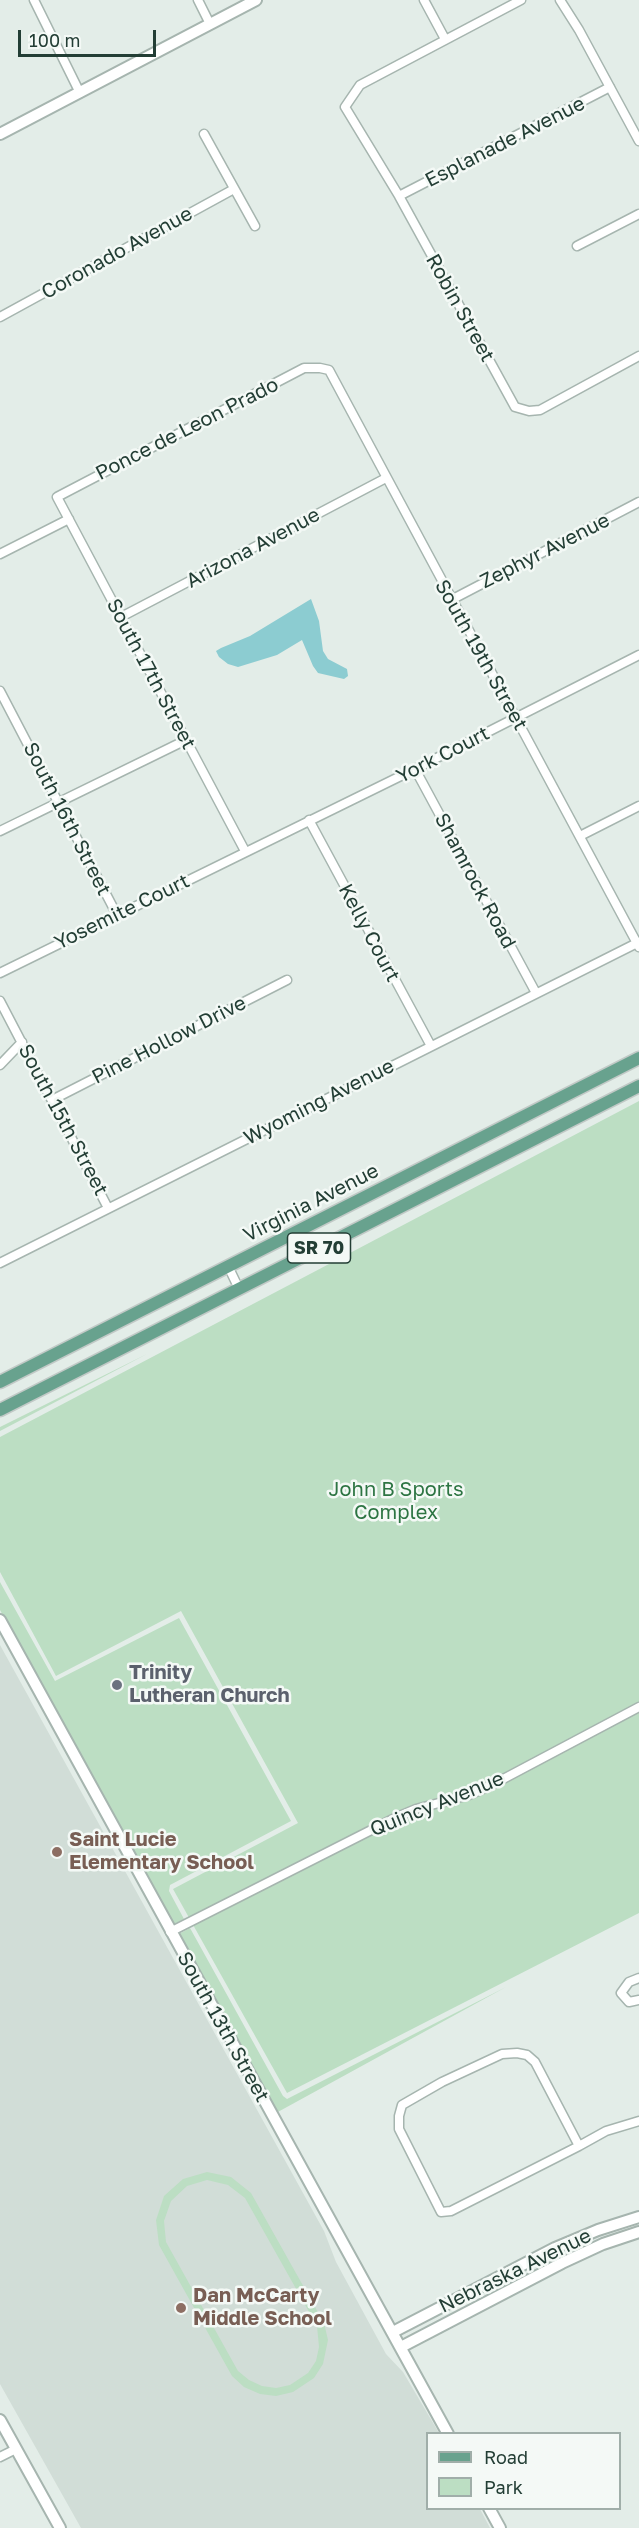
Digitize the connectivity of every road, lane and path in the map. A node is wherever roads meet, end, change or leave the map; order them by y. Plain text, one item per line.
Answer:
1 (34, 0) edge
2 (198, 0) edge
3 (256, 0) edge
4 (424, 0) edge
5 (521, 0) edge
6 (560, 0) edge
7 (210, 24) junction
8 (445, 39) junction
9 (610, 87) junction
10 (80, 93) junction
11 (0, 134) edge
12 (204, 134) dead end
13 (639, 141) edge
14 (234, 189) junction
15 (399, 196) junction
16 (639, 214) edge
17 (255, 226) dead end
18 (577, 246) dead end
19 (0, 317) edge
20 (639, 356) edge
21 (320, 368) joint
22 (386, 478) junction
23 (57, 497) joint
24 (639, 502) edge
25 (69, 519) junction
26 (0, 554) edge
27 (451, 600) junction
28 (121, 617) junction
29 (639, 655) edge
30 (0, 691) edge
31 (516, 718) junction
32 (186, 740) junction
33 (415, 769) junction
34 (58, 803) junction
35 (639, 806) edge
36 (309, 820) junction
37 (0, 831) edge
38 (580, 836) junction
39 (245, 852) junction
40 (117, 915) junction
41 (638, 944) edge
42 (0, 973) edge
43 (287, 980) dead end
44 (536, 993) junction
45 (0, 1001) edge
46 (22, 1042) junction
47 (431, 1046) junction
48 (639, 1058) edge
49 (0, 1065) edge
50 (639, 1086) edge
51 (52, 1100) junction
52 (108, 1208) junction
53 (0, 1263) edge
54 (228, 1266) junction
55 (239, 1289) junction
56 (0, 1382) edge
57 (0, 1410) edge
58 (0, 1620) edge
59 (639, 1707) edge
60 (170, 1932) junction
61 (639, 1978) edge
62 (639, 2000) edge
63 (639, 2121) edge
64 (579, 2146) junction
65 (639, 2217) edge
66 (639, 2232) edge
67 (555, 2248) junction
68 (562, 2263) junction
69 (465, 2295) junction
70 (472, 2310) junction
71 (393, 2332) junction
72 (401, 2347) junction
73 (0, 2420) edge
74 (447, 2432) edge
75 (16, 2449) junction
76 (0, 2457) edge
77 (490, 2510) edge
78 (60, 2528) edge
79 (500, 2528) edge

1 - 10 street
2 - 7 street
3 - 7 street
4 - 8 street
5 - 8 street
6 - 9 street
7 - 10 street
8 - 15 street, Robin Street
9 - 13 street
9 - 15 street, Esplanade Avenue
10 - 11 street
12 - 14 street
14 - 17 street
14 - 19 street, Coronado Avenue
15 - 20 street, Robin Street
16 - 18 street
21 - 22 street, South 19th Street
21 - 23 street, Ponce de Leon Prado
22 - 27 street, South 19th Street
22 - 28 street, Arizona Avenue
23 - 25 street, South 17th Street
24 - 27 street, Zephyr Avenue
25 - 26 street
25 - 28 street, South 17th Street
27 - 31 street, South 19th Street
28 - 32 street, South 17th Street
29 - 31 street, York Court
30 - 34 street, South 16th Street
31 - 33 street, York Court
31 - 38 street, South 19th Street
32 - 34 street
32 - 39 street, South 17th Street
33 - 36 street, York Court
33 - 44 street, Shamrock Road
34 - 37 street
34 - 40 street, South 16th Street
35 - 38 street
36 - 39 street, York Court
36 - 47 street, Kelly Court
38 - 41 street, South 19th Street
39 - 40 street, Yosemite Court
40 - 42 street, Yosemite Court
41 - 44 street, Wyoming Avenue
43 - 51 street, Pine Hollow Drive
44 - 47 street, Wyoming Avenue
45 - 46 street, South 15th Street
46 - 49 street
46 - 51 street, South 15th Street
47 - 52 street, Wyoming Avenue
48 - 54 main road, Virginia Avenue / SR 70
50 - 55 main road, SR 70
51 - 52 street, South 15th Street
52 - 53 street, Wyoming Avenue
54 - 55 street
54 - 56 main road, Virginia Avenue / SR 70
55 - 57 main road, SR 70
58 - 60 street, South 13th Street
59 - 60 street, Quincy Avenue
60 - 71 street, South 13th Street
61 - 62 street
63 - 64 street
64 - 64 street
65 - 67 street, Nebraska Avenue
66 - 68 street, Nebraska Avenue
67 - 68 street
67 - 69 street, Nebraska Avenue
68 - 70 street, Nebraska Avenue
69 - 70 street
69 - 71 street, Nebraska Avenue
70 - 72 street, Nebraska Avenue
71 - 72 street, South 13th Street
72 - 74 street, South 13th Street
73 - 75 street
75 - 76 street
75 - 78 street
77 - 79 street

